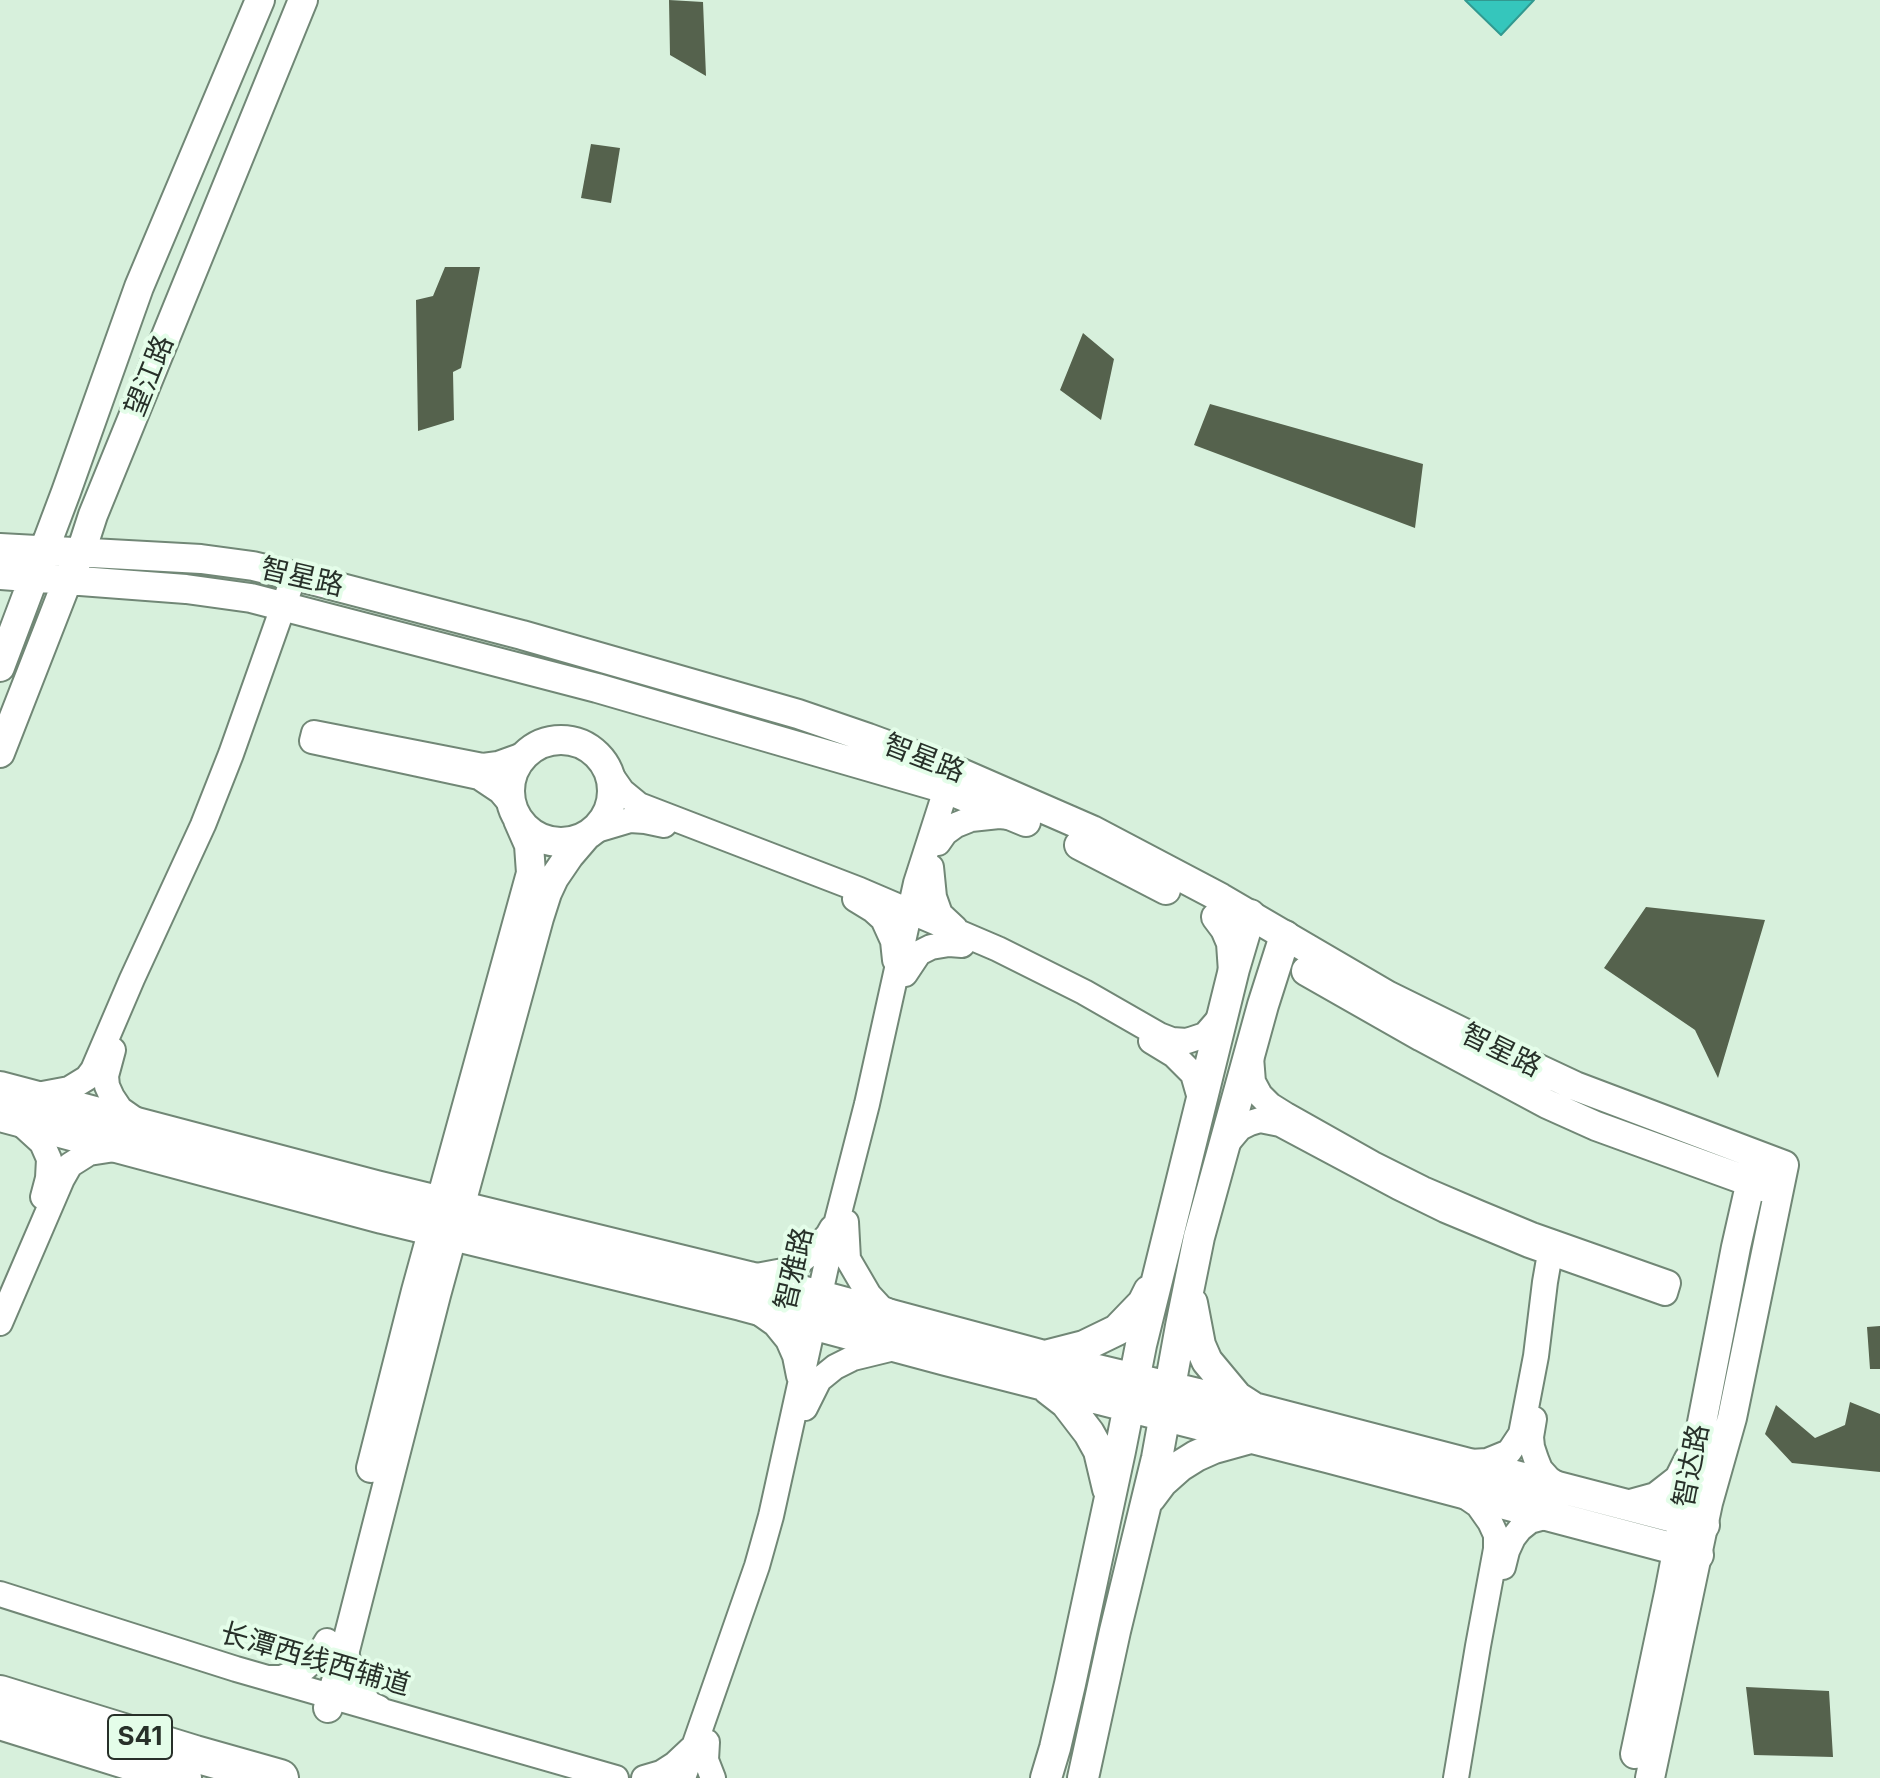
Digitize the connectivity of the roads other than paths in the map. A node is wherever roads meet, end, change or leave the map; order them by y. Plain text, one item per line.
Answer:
1 (260, 0) edge
2 (303, 0) edge
3 (0, 548) edge
4 (43, 550) junction
5 (81, 552) junction
6 (0, 575) edge
7 (33, 577) junction
8 (299, 577) junction
9 (68, 579) junction
10 (289, 608) junction
11 (0, 667) edge
12 (0, 753) edge
13 (523, 755) junction
14 (608, 771) junction
15 (954, 781) junction
16 (515, 812) junction
17 (1018, 819) junction
18 (590, 833) junction
19 (931, 857) junction
20 (858, 895) junction
21 (1216, 917) junction
22 (913, 918) junction
23 (1247, 925) junction
24 (963, 940) junction
25 (1282, 946) junction
26 (901, 972) junction
27 (1233, 973) junction
28 (1333, 987) junction
29 (1225, 1005) junction
30 (1263, 1005) junction
31 (1251, 1051) junction
32 (0, 1087) edge
33 (1201, 1102) junction
34 (17, 1111) edge
35 (142, 1124) junction
36 (467, 1145) junction
37 (119, 1148) junction
38 (1223, 1149) junction
39 (1691, 1160) junction
40 (1754, 1168) junction
41 (1781, 1178) joint
42 (380, 1202) junction
43 (447, 1218) junction
44 (842, 1218) junction
45 (521, 1236) junction
46 (1736, 1247) junction
47 (1551, 1248) junction
48 (1591, 1267) junction
49 (1159, 1271) junction
50 (1191, 1280) junction
51 (1550, 1284) junction
52 (745, 1291) junction
53 (426, 1293) junction
54 (0, 1299) edge
55 (821, 1311) junction
56 (0, 1323) edge
57 (901, 1333) junction
58 (1042, 1370) junction
59 (1132, 1393) junction
60 (1167, 1402) junction
61 (800, 1404) junction
62 (1254, 1424) junction
63 (1697, 1440) junction
64 (1460, 1477) junction
65 (1558, 1502) junction
66 (1109, 1504) junction
67 (1627, 1505) junction
68 (1144, 1511) junction
69 (1693, 1522) junction
70 (1626, 1536) junction
71 (1687, 1552) junction
72 (1669, 1593) junction
73 (0, 1594) edge
74 (0, 1603) edge
75 (336, 1645) junction
76 (267, 1678) junction
77 (0, 1694) edge
78 (321, 1700) junction
79 (392, 1714) junction
80 (0, 1721) edge
81 (702, 1741) junction
82 (183, 1778) edge
83 (280, 1778) edge
84 (578, 1778) edge
85 (616, 1778) edge
86 (644, 1778) edge
87 (683, 1778) edge
88 (694, 1778) edge
89 (713, 1778) edge
90 (1046, 1778) edge
91 (1083, 1778) edge
92 (1456, 1778) edge
93 (1464, 1778) edge
94 (1631, 1778) edge
95 (1650, 1778) edge

1 - 4 main road, 望江路
2 - 5 main road, 望江路
3 - 4 main road, 智星路
4 - 5 main road, 智星路
4 - 7 main road, 望江路
5 - 8 main road, 智星路
5 - 9 main road, 望江路
6 - 7 main road, 智星路
7 - 9 main road, 智星路
7 - 11 main road, 望江路
8 - 10 street
8 - 15 main road, 智星路
9 - 10 main road, 智星路
9 - 12 main road, 望江路
10 - 15 main road, 智星路
10 - 34 street
10 - 35 street
13 - 14 main road
13 - 16 main road
13 - 16 street
14 - 18 main road
14 - 20 street
15 - 17 main road, 智星路
15 - 19 street, 智雅路
15 - 23 main road, 智星路
16 - 18 main road
16 - 36 main road
17 - 19 street
17 - 21 main road, 智星路
18 - 20 street
18 - 36 main road
19 - 20 street
19 - 22 street, 智雅路
19 - 24 street
20 - 22 street
20 - 26 street
21 - 23 main road, 智星路
21 - 27 main road
22 - 24 street
22 - 26 street, 智雅路
23 - 25 main road, 智星路
23 - 27 main road
24 - 26 street
24 - 29 street
24 - 33 street
25 - 28 main road, 智星路
25 - 30 main road
25 - 40 main road, 智星路
26 - 44 street, 智雅路
27 - 29 main road
28 - 30 main road
28 - 39 main road, 智星路
29 - 33 main road
30 - 31 main road
31 - 38 main road
31 - 47 street
32 - 34 main road
33 - 49 main road
34 - 35 main road
34 - 37 main road
34 - 54 street
35 - 42 main road
36 - 42 main road
36 - 43 main road
36 - 45 main road
37 - 42 main road
37 - 56 street
38 - 47 street
38 - 50 main road
39 - 40 main road, 智星路
39 - 46 main road
40 - 41 main road, 智星路
40 - 46 main road, 智达路
41 - 69 main road, 智达路
42 - 43 main road
42 - 53 main road
43 - 45 main road
43 - 53 main road
44 - 52 street
44 - 55 street, 智雅路
44 - 57 street
45 - 52 main road
45 - 53 main road
46 - 63 main road, 智达路
47 - 48 street
47 - 48 street
47 - 51 street
47 - 51 street
48 - 51 street
49 - 58 main road
49 - 59 main road
50 - 60 main road
50 - 62 main road
51 - 64 street
51 - 65 street
52 - 55 main road
52 - 61 street
53 - 75 main road
55 - 57 main road
55 - 61 street, 智雅路
57 - 58 main road
57 - 61 street
58 - 59 main road
58 - 66 main road
59 - 60 main road
59 - 66 main road
60 - 62 main road
60 - 68 main road
61 - 81 street, 智雅路
62 - 64 main road
62 - 68 main road
63 - 67 main road
63 - 69 main road, 智达路
64 - 65 main road
64 - 92 street
65 - 67 main road
65 - 70 main road
65 - 93 street
66 - 90 main road
67 - 69 main road
68 - 91 main road
69 - 71 main road, 智达路
70 - 71 main road
70 - 72 main road
71 - 72 main road, 智达路
71 - 95 main road, 智达路
72 - 94 main road, 智达路
73 - 76 street, 长潭西线西辅道
74 - 78 street, 长潭西线西辅道
75 - 76 street
75 - 78 main road
75 - 79 street
76 - 78 street, 长潭西线西辅道
77 - 83 highway, S41
78 - 79 street, 长潭西线西辅道
78 - 84 street, 长潭西线西辅道
79 - 85 street, 长潭西线西辅道
80 - 82 highway, S41
81 - 86 street
81 - 87 street, 智雅路
81 - 88 street, 智雅路
81 - 89 street

